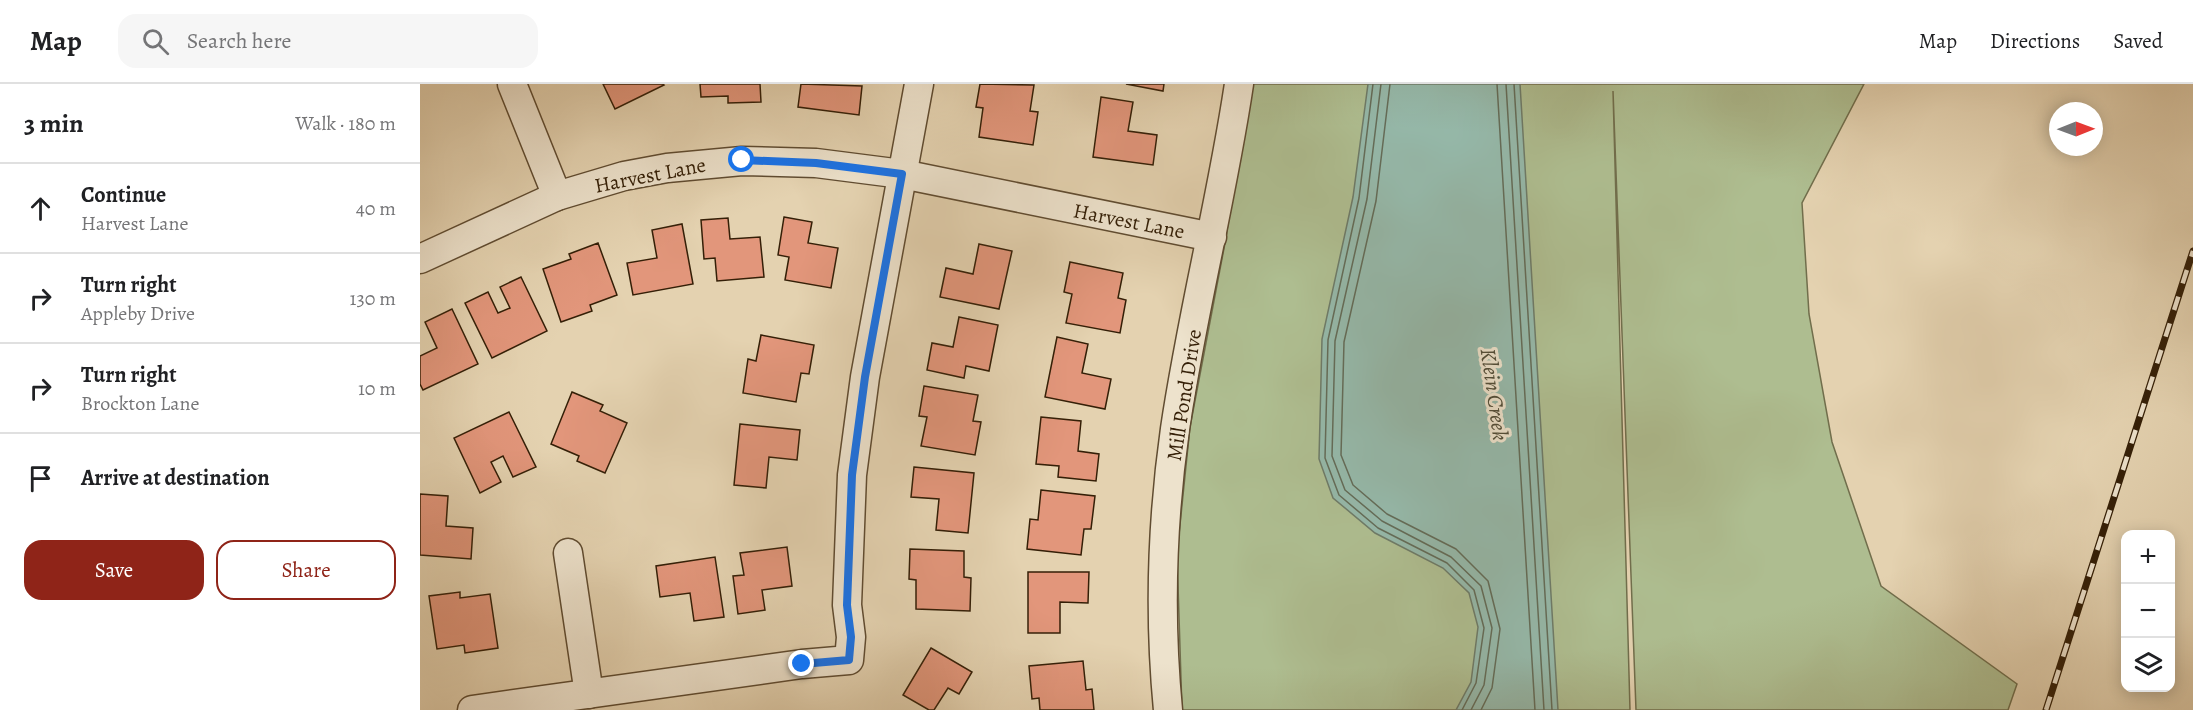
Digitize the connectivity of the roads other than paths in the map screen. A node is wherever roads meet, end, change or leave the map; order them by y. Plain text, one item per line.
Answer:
1 (512, 84) edge
2 (920, 84) edge
3 (1239, 84) edge
4 (902, 174) junction
5 (557, 196) junction
6 (1212, 237) junction
7 (420, 259) edge
8 (568, 553) dead end
9 (589, 694) junction
10 (472, 710) edge
11 (1168, 710) edge

1 - 5 street
2 - 4 street
3 - 6 street, Mill Pond Drive
4 - 5 street, Harvest Lane
4 - 6 street, Harvest Lane
4 - 9 street
5 - 7 street, Harvest Lane
6 - 11 street, Mill Pond Drive
8 - 9 street
9 - 10 street

